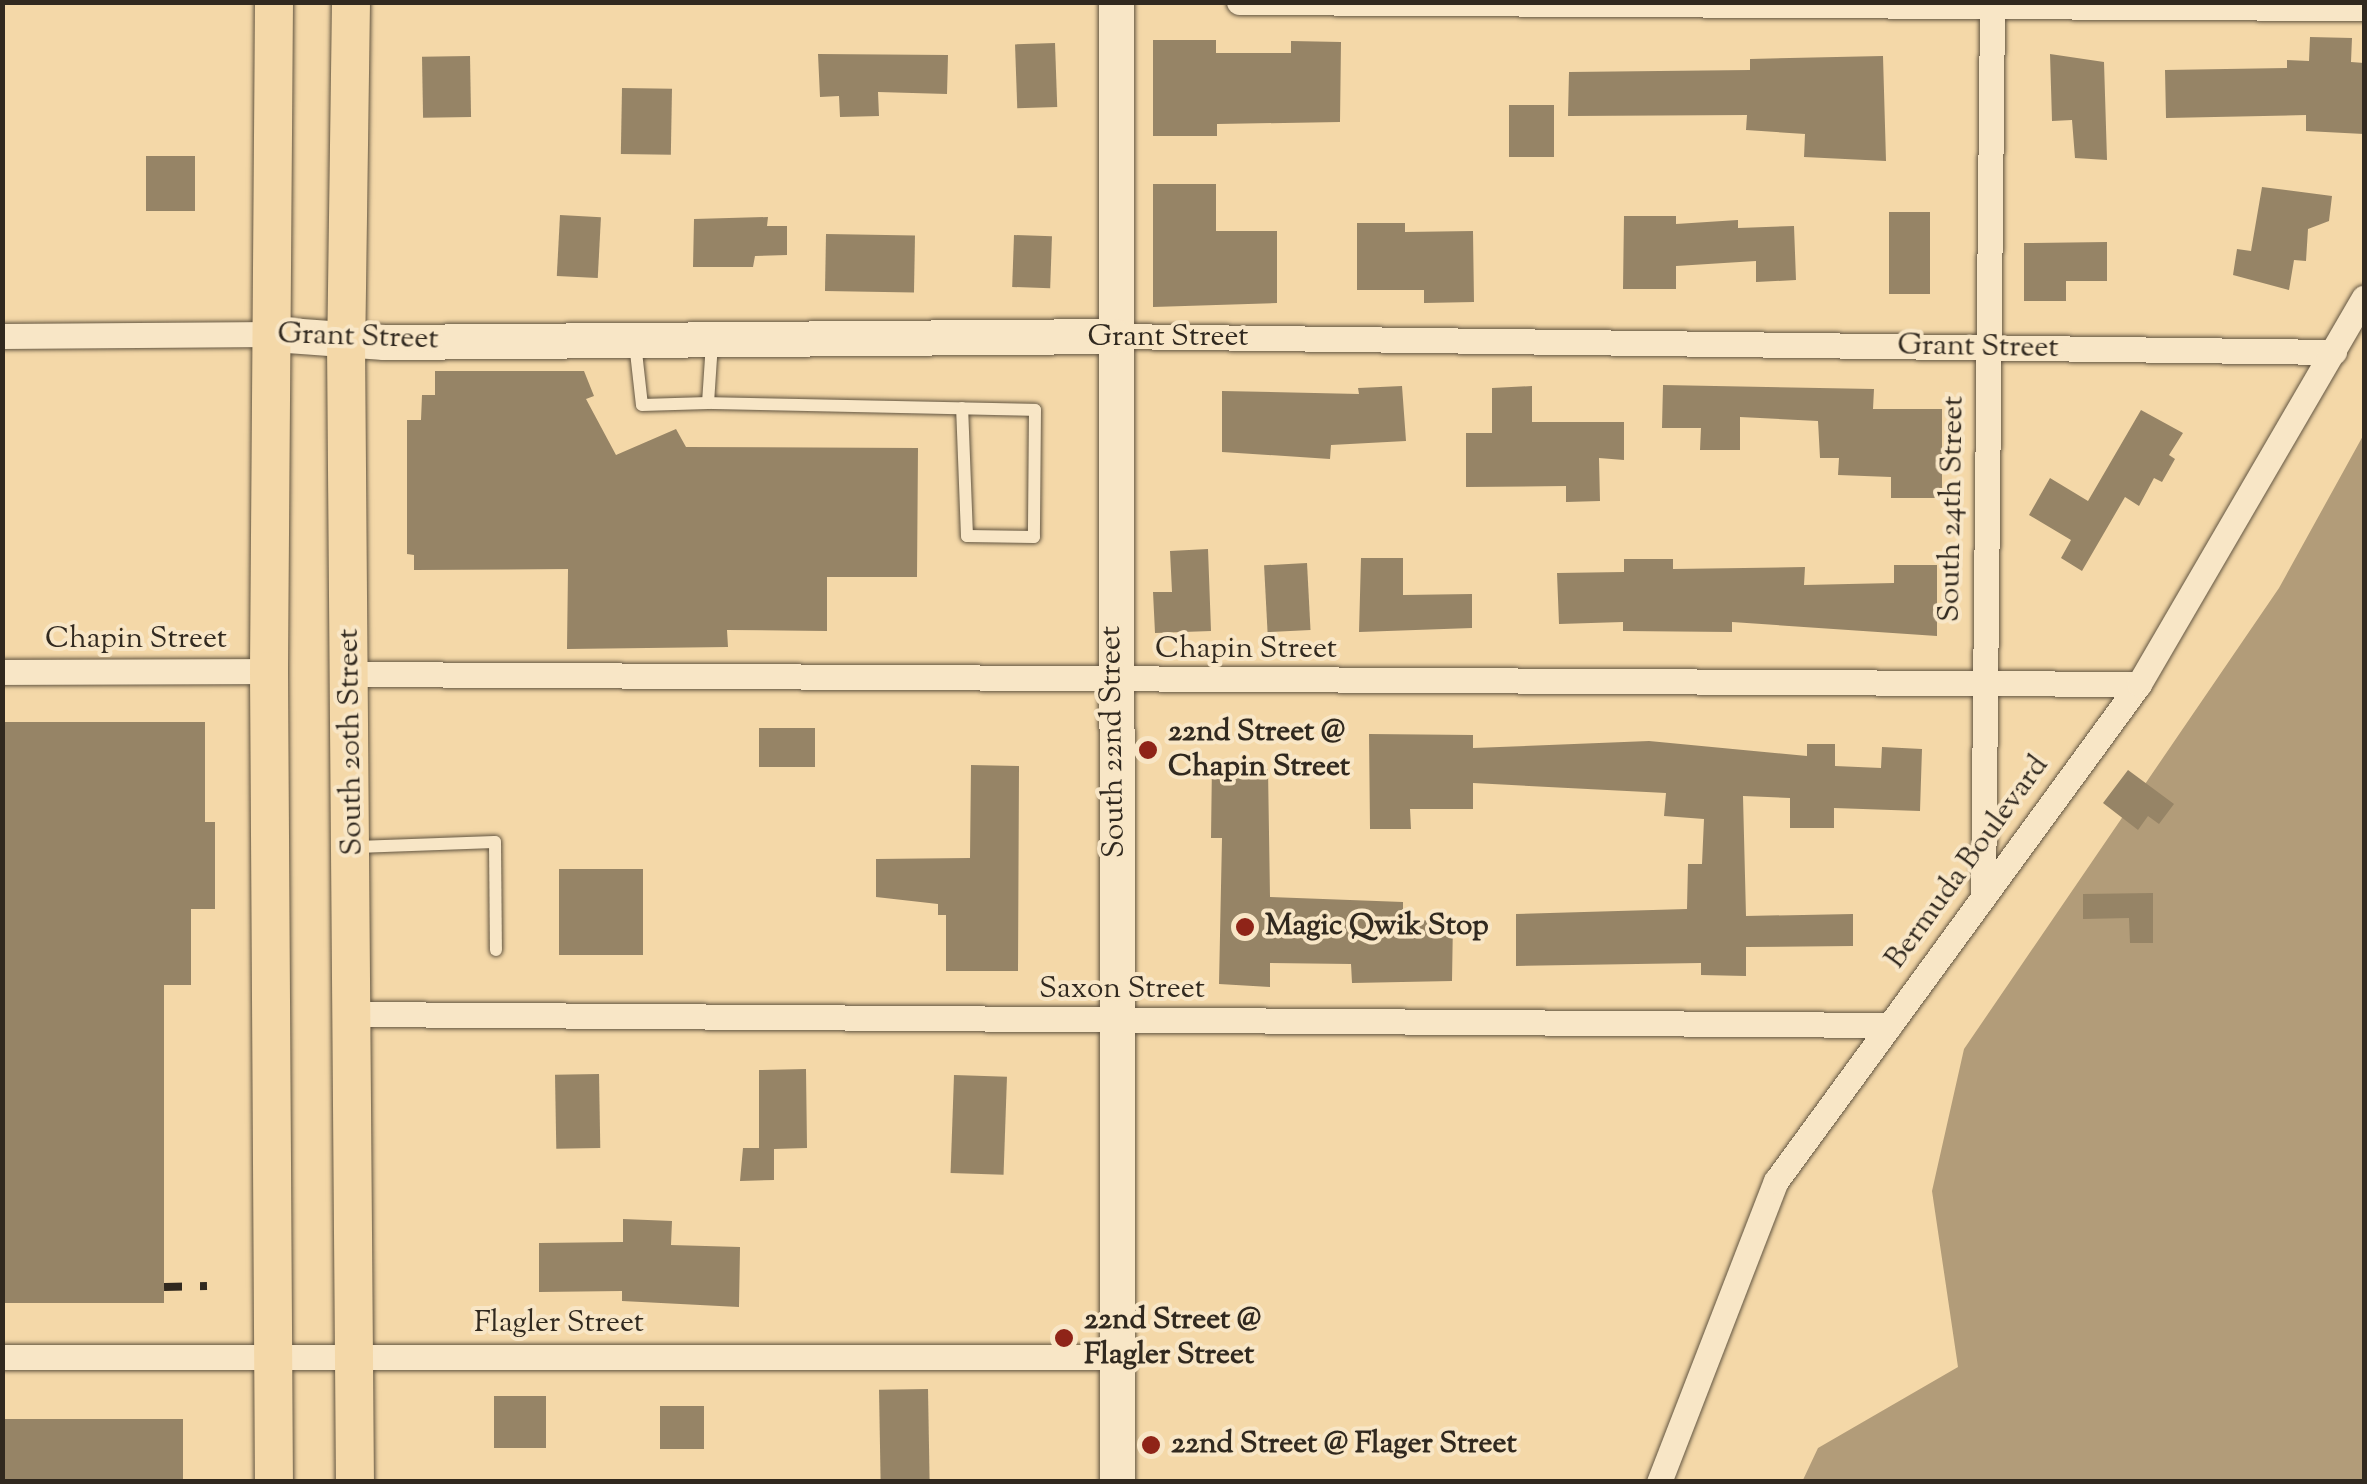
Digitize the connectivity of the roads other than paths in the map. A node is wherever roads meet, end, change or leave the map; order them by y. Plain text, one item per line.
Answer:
1 (274, 2) edge
2 (351, 2) edge
3 (1116, 2) edge
4 (1239, 2) edge
5 (1992, 5) edge
6 (2364, 8) edge
7 (2364, 298) edge
8 (274, 334) junction
9 (2, 336) edge
10 (1113, 336) junction
11 (346, 340) junction
12 (635, 340) junction
13 (712, 340) junction
14 (1989, 349) junction
15 (2334, 352) junction
16 (708, 403) junction
17 (962, 408) junction
18 (269, 671) junction
19 (2, 672) edge
20 (352, 674) junction
21 (1113, 682) junction
22 (2139, 684) junction
23 (1982, 686) junction
24 (354, 847) junction
25 (1983, 897) junction
26 (496, 950) dead end
27 (355, 1014) junction
28 (1117, 1022) junction
29 (1890, 1025) junction
30 (274, 1355) junction
31 (355, 1355) junction
32 (2, 1357) edge
33 (1115, 1357) junction
34 (274, 1482) edge
35 (355, 1482) edge
36 (1116, 1482) edge
37 (1658, 1482) edge

1 - 8 main road
2 - 11 main road, South 20th Street
3 - 10 street, South 22nd Street
4 - 5 street
5 - 6 street
5 - 14 street, South 24th Street
7 - 15 street, Bermuda Boulevard
8 - 9 street, Grant Street
8 - 11 street, Grant Street
8 - 18 main road
10 - 13 street, Grant Street
10 - 14 street, Grant Street
10 - 21 street, South 22nd Street
11 - 12 street, Grant Street
11 - 20 main road, South 20th Street
12 - 13 street, Grant Street
12 - 16 lane
13 - 16 lane
14 - 15 street, Grant Street
14 - 23 street, South 24th Street
15 - 22 street, Bermuda Boulevard
16 - 17 lane
17 - 17 lane
18 - 19 street, Chapin Street
18 - 30 main road
20 - 21 street, Chapin Street
20 - 24 main road, South 20th Street
21 - 23 street, Chapin Street
21 - 28 street, South 22nd Street
22 - 23 street, Chapin Street
22 - 25 street, Bermuda Boulevard
23 - 25 street, South 24th Street
24 - 26 lane
24 - 27 main road, South 20th Street
25 - 29 street, Bermuda Boulevard
27 - 28 street, Saxon Street
27 - 31 main road, South 20th Street
28 - 29 street, Saxon Street
28 - 33 street, South 22nd Street
29 - 37 street, Bermuda Boulevard
30 - 31 street, Flagler Street
30 - 32 street, Flagler Street
30 - 34 main road
31 - 33 street, Flagler Street
31 - 35 main road, South 20th Street
33 - 36 street, South 22nd Street

